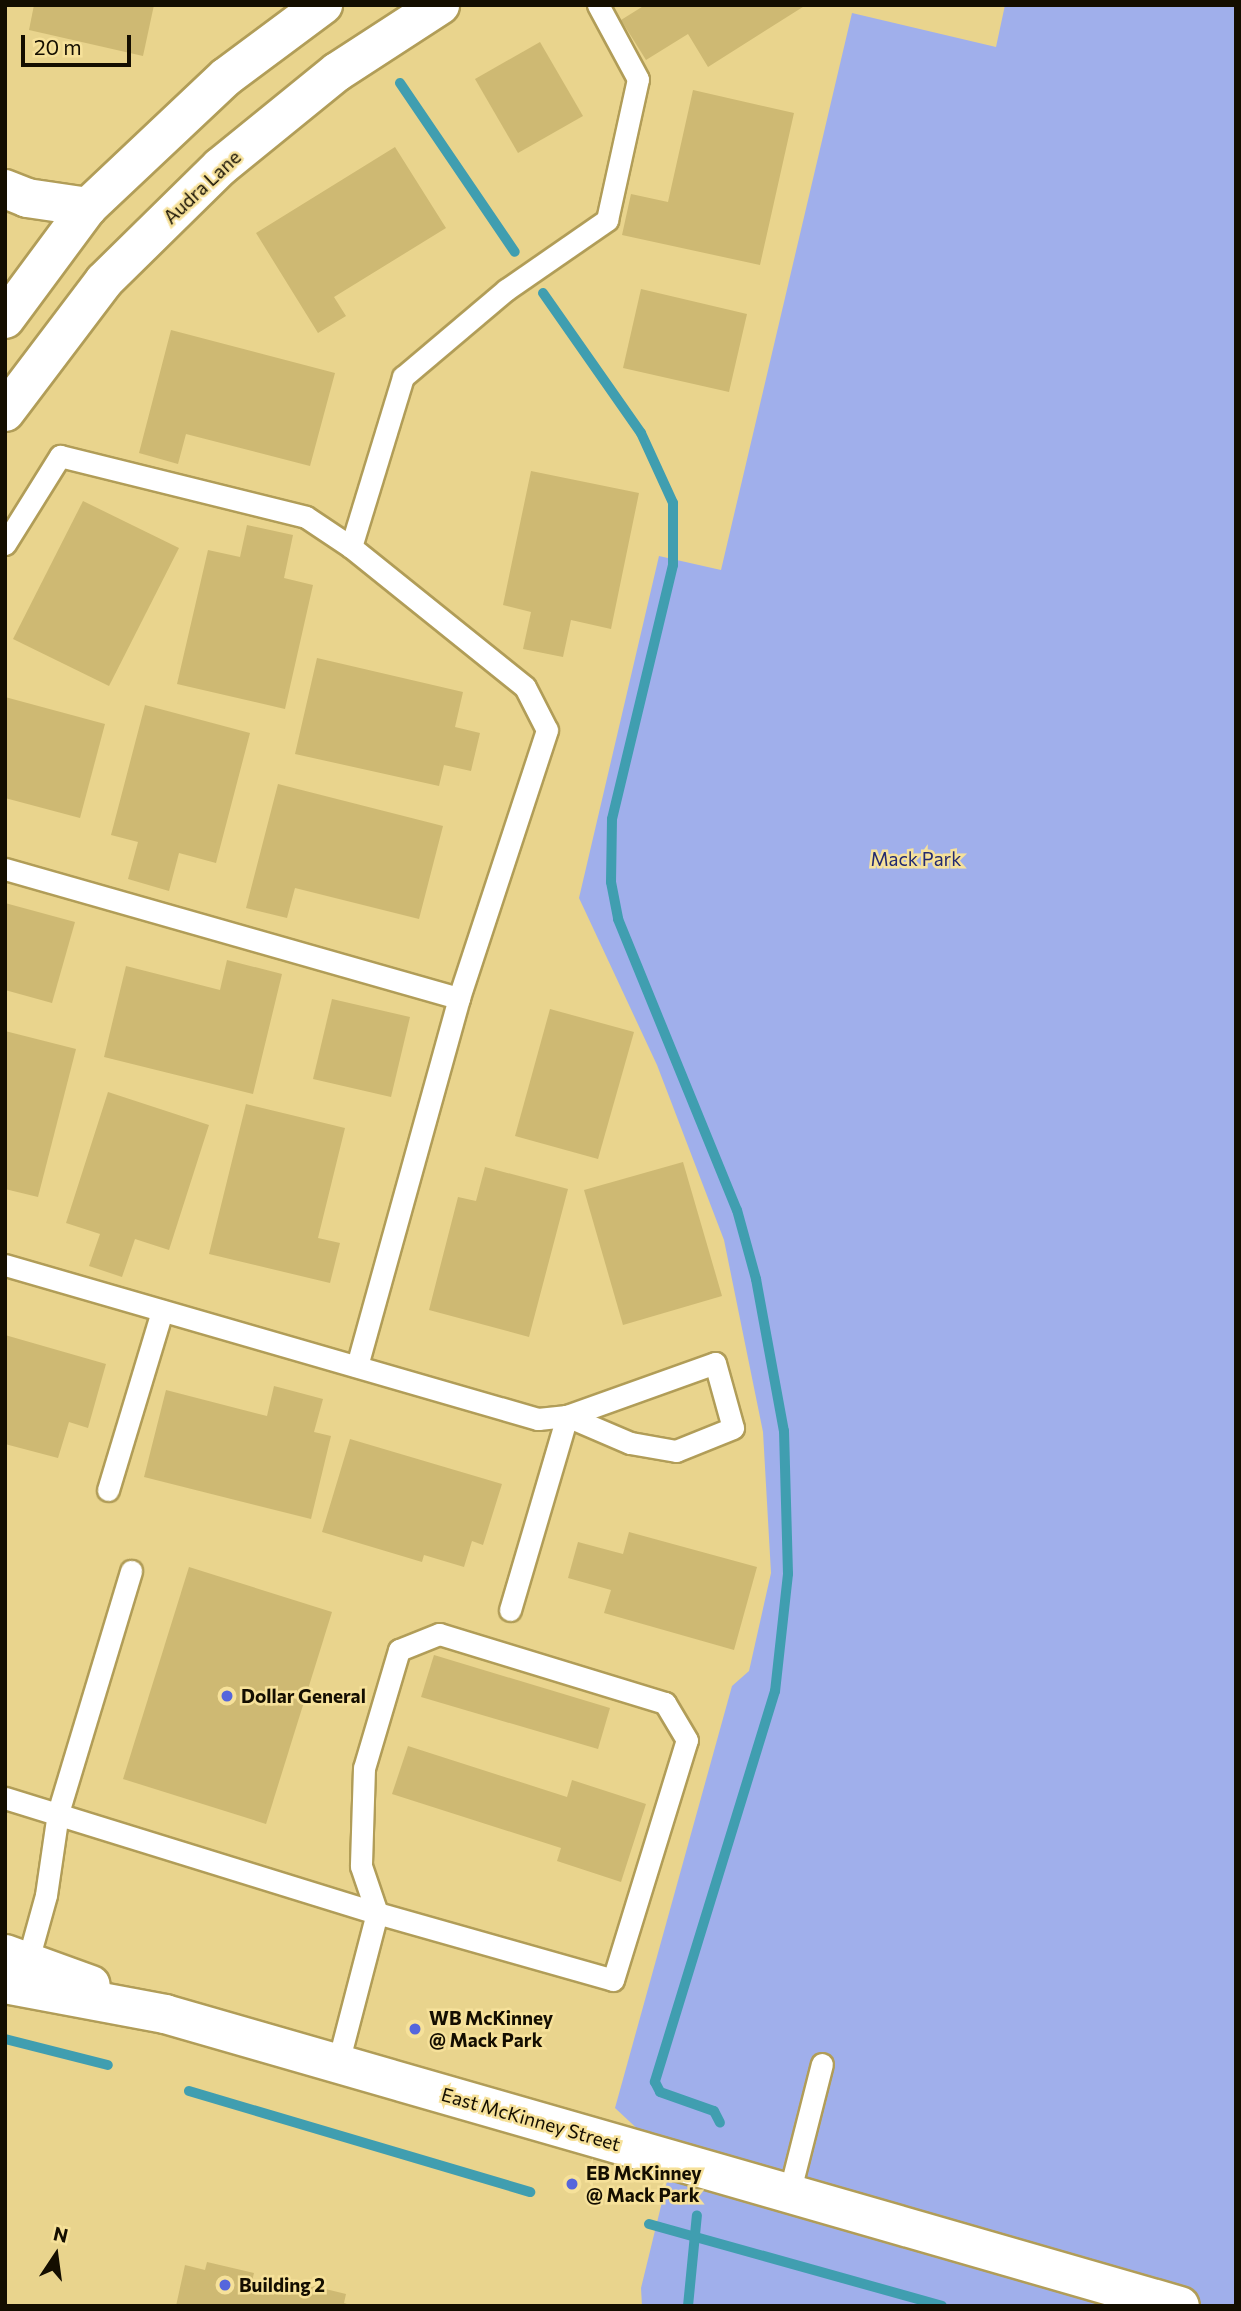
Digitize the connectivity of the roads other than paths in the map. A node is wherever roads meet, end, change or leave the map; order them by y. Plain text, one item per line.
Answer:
1 (323, 5) edge
2 (440, 5) edge
3 (598, 5) edge
4 (5, 190) edge
5 (88, 207) junction
6 (5, 319) edge
7 (5, 412) edge
8 (5, 544) edge
9 (351, 547) junction
10 (5, 869) edge
11 (459, 998) junction
12 (5, 1265) edge
13 (162, 1311) junction
14 (357, 1366) junction
15 (567, 1416) junction
16 (108, 1490) dead end
17 (131, 1571) dead end
18 (510, 1610) dead end
19 (5, 1798) edge
20 (58, 1813) junction
21 (377, 1913) junction
22 (13, 1966) edge
23 (338, 2063) junction
24 (822, 2064) dead end
25 (789, 2194) junction
26 (1180, 2306) edge

1 - 5 main road
2 - 7 main road, Audra Lane
3 - 9 lane
4 - 5 main road
5 - 6 main road
8 - 9 lane
9 - 11 lane
10 - 11 lane
11 - 14 lane
12 - 13 lane
13 - 14 lane
13 - 16 lane
14 - 15 lane
15 - 15 lane
15 - 18 lane
17 - 20 lane
19 - 20 lane
20 - 21 lane
20 - 22 lane
21 - 21 lane
21 - 23 lane
22 - 23 main road, East McKinney Street
23 - 25 main road, East McKinney Street
24 - 25 lane
25 - 26 main road, East McKinney Street

